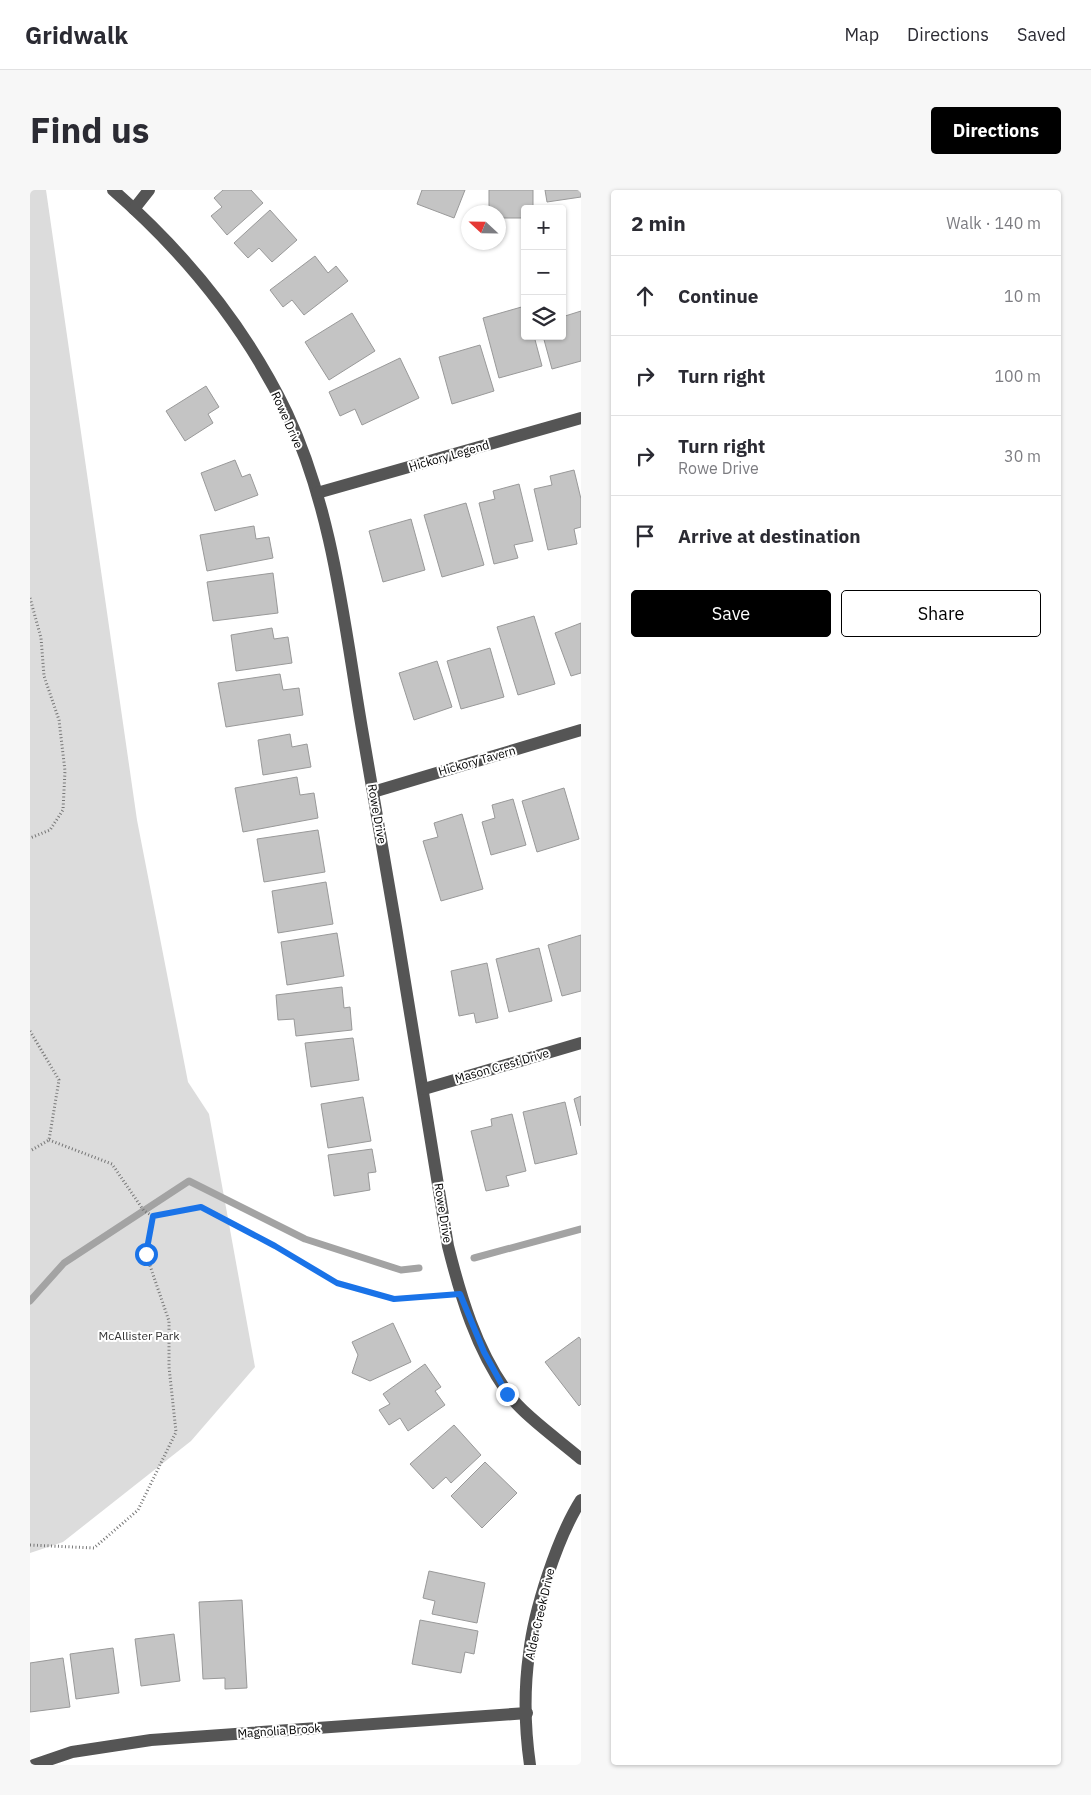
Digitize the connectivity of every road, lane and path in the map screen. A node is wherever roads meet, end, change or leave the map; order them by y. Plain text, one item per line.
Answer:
1 (113, 190) edge
2 (149, 190) edge
3 (134, 208) junction
4 (581, 418) edge
5 (317, 493) junction
6 (30, 598) edge
7 (581, 730) edge
8 (373, 792) junction
9 (30, 838) edge
10 (30, 1031) edge
11 (581, 1043) edge
12 (424, 1088) junction
13 (49, 1140) junction
14 (30, 1150) edge
15 (153, 1216) junction
16 (460, 1294) junction
17 (581, 1459) edge
18 (581, 1500) edge
19 (30, 1544) edge
20 (527, 1713) junction
21 (34, 1765) edge
22 (530, 1765) edge

1 - 3 street, Rowe Drive
2 - 3 street
3 - 5 street, Rowe Drive
4 - 5 street, Hickory Legend
5 - 8 street, Rowe Drive
6 - 9 path
7 - 8 street, Hickory Tavern
8 - 12 street, Rowe Drive
10 - 13 path
11 - 12 street, Mason Crest Drive
12 - 16 street, Rowe Drive
13 - 14 path
13 - 15 path
15 - 16 path
15 - 19 path
16 - 17 street, Rowe Drive
18 - 20 street, Alder Creek Drive
20 - 21 street, Magnolia Brook
20 - 22 street, Alder Creek Drive

